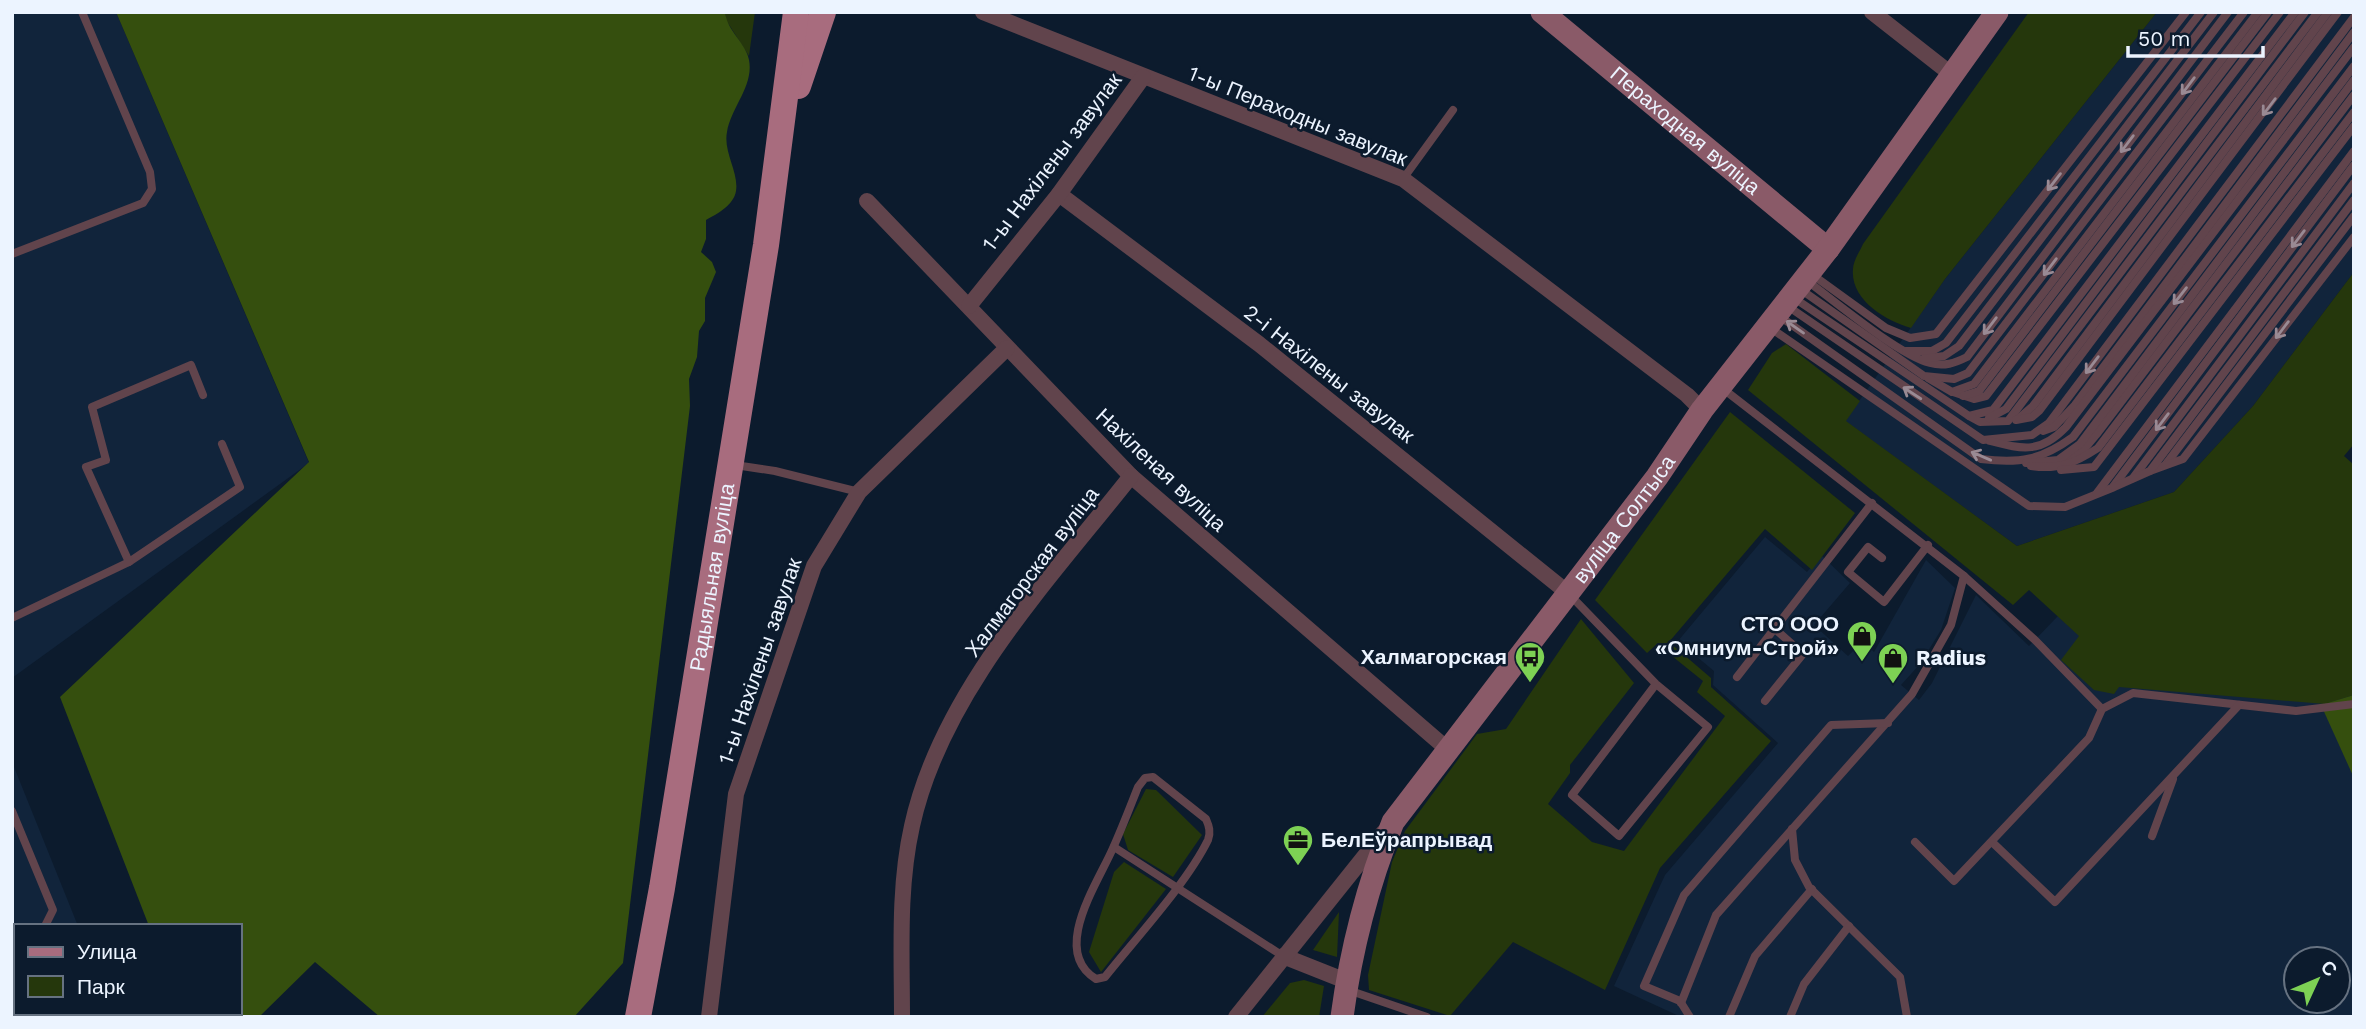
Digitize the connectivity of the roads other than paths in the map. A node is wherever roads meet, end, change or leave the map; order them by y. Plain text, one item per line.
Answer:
1 (82, 12) edge
2 (796, 12) edge
3 (823, 12) edge
4 (984, 12) edge
5 (1542, 12) edge
6 (1872, 12) edge
7 (1997, 12) edge
8 (2186, 12) edge
9 (2201, 12) edge
10 (2214, 12) edge
11 (2228, 12) edge
12 (2244, 12) edge
13 (2258, 12) edge
14 (2268, 12) edge
15 (2280, 12) edge
16 (2295, 12) edge
17 (2305, 12) edge
18 (2318, 12) edge
19 (2328, 12) edge
20 (2338, 12) edge
21 (2354, 17) edge
22 (2354, 32) edge
23 (2354, 47) edge
24 (2354, 66) edge
25 (1951, 74) junction
26 (1143, 76) junction
27 (2354, 80) edge
28 (2354, 95) edge
29 (1453, 110) dead end
30 (2354, 112) edge
31 (2354, 126) edge
32 (781, 137) junction
33 (2354, 151) edge
34 (2354, 165) edge
35 (1403, 178) junction
36 (2354, 183) edge
37 (1059, 194) junction
38 (2354, 200) edge
39 (867, 201) dead end
40 (2354, 216) edge
41 (2354, 237) edge
42 (1828, 250) junction
43 (12, 254) edge
44 (1790, 297) junction
45 (969, 306) junction
46 (1007, 348) junction
47 (1903, 351) junction
48 (1923, 359) junction
49 (1924, 376) junction
50 (1720, 387) junction
51 (1952, 391) junction
52 (203, 395) dead end
53 (1963, 396) junction
54 (1702, 410) junction
55 (1969, 416) junction
56 (2012, 421) junction
57 (1980, 422) junction
58 (2032, 435) junction
59 (1983, 439) junction
60 (222, 444) dead end
61 (2058, 460) junction
62 (730, 464) junction
63 (2014, 464) junction
64 (2164, 466) junction
65 (2053, 469) junction
66 (2150, 471) junction
67 (1131, 476) junction
68 (2133, 478) junction
69 (2112, 488) junction
70 (859, 492) junction
71 (2095, 496) junction
72 (1872, 503) junction
73 (1928, 545) junction
74 (1882, 558) dead end
75 (129, 562) junction
76 (1964, 576) junction
77 (1568, 593) junction
78 (12, 618) edge
79 (1775, 629) junction
80 (1737, 677) dead end
81 (1656, 684) junction
82 (1765, 701) dead end
83 (2354, 704) edge
84 (2239, 705) junction
85 (2102, 709) junction
86 (1888, 723) junction
87 (1446, 748) junction
88 (2175, 773) junction
89 (12, 811) edge
90 (1393, 822) junction
91 (1792, 830) junction
92 (2152, 836) dead end
93 (1915, 842) dead end
94 (1992, 842) junction
95 (1114, 847) junction
96 (1177, 885) junction
97 (1812, 889) junction
98 (46, 924) edge
99 (1849, 926) junction
100 (1283, 956) junction
101 (1346, 985) junction
102 (1681, 1003) junction
103 (638, 1017) edge
104 (709, 1017) edge
105 (902, 1017) edge
106 (1237, 1017) edge
107 (1342, 1017) edge
108 (1427, 1017) edge
109 (1690, 1017) edge
110 (1729, 1017) edge
111 (1790, 1017) edge
112 (1907, 1017) edge

1 - 43 lane
2 - 32 main road, Радыяльная вуліца
3 - 32 main road, Радыяльная вуліца
4 - 26 street, 1-ы Пераходны завулак
5 - 42 main road, Пераходная вуліца
6 - 25 street
7 - 25 main road, вуліца Солтыса
8 -> 44 lane
9 - 47 lane
10 - 48 lane
11 -> 48 lane
12 -> 49 lane
13 - 51 lane
14 - 53 lane
15 - 53 lane
16 - 55 lane
17 - 57 lane
18 - 56 lane
19 - 56 lane
20 -> 56 lane
21 -> 58 lane
22 - 58 lane
23 - 59 lane
24 -> 63 lane
25 - 42 main road, вуліца Солтыса
26 - 35 street, 1-ы Пераходны завулак
26 - 37 street, 1-ы Нахілены завулак
27 - 61 lane
28 - 61 lane
29 - 35 lane
30 - 65 lane
31 - 65 lane
32 - 62 main road, Радыяльная вуліца
33 - 71 lane
34 -> 69 lane
35 - 54 street, 1-ы Пераходны завулак
36 - 68 lane
37 - 45 street, 1-ы Нахілены завулак
37 - 77 street, 2-і Нахілены завулак
38 - 66 lane
39 - 45 street, Нахіленая вуліца
40 - 64 lane
41 -> 64 lane
42 - 44 main road, вуліца Солтыса
44 - 47 lane
44 - 49 lane
44 - 50 main road, вуліца Солтыса
44 - 55 lane
59 -> 44 lane
63 -> 44 lane
44 - 71 lane
45 - 46 street, Нахіленая вуліца
46 - 67 street, Нахіленая вуліца
46 - 70 street, 1-ы Нахілены завулак
47 - 48 lane
49 - 51 lane
50 - 54 main road, вуліца Солтыса
50 - 72 lane
51 - 53 lane
52 - 75 lane
54 - 77 main road, вуліца Солтыса
55 - 57 lane
56 - 57 lane
58 - 59 lane
60 - 75 lane
61 - 63 lane
62 - 70 lane
62 - 103 main road, Радыяльная вуліца
63 - 65 lane
64 - 66 lane
66 - 68 lane
67 - 87 street, Нахіленая вуліца
67 - 105 street, Халмагорская вуліца
68 - 69 lane
69 - 71 lane
70 - 104 street, 1-ы Нахілены завулак
72 - 73 lane
72 - 79 lane
73 - 74 lane
73 - 76 lane
75 - 78 lane
76 - 85 lane
76 - 86 lane
77 - 81 lane
77 - 87 main road, вуліца Солтыса
79 - 80 lane
79 - 82 lane
81 - 81 lane
83 - 84 lane
84 - 85 lane
84 - 88 lane
85 - 94 lane
86 - 91 lane
86 - 102 lane
87 - 90 main road, вуліца Солтыса
88 - 92 lane
88 - 94 lane
89 - 98 lane
90 - 100 street, вуліца Солтыса
90 - 101 main road
91 - 97 lane
91 - 102 lane
93 - 94 lane
95 - 96 lane
95 - 96 lane
95 - 96 lane
96 - 100 lane
97 - 99 lane
97 - 110 lane
99 - 111 lane
99 - 112 lane
100 - 101 street
100 - 106 street, вуліца Солтыса
101 - 107 main road
101 - 108 lane
102 - 109 lane

